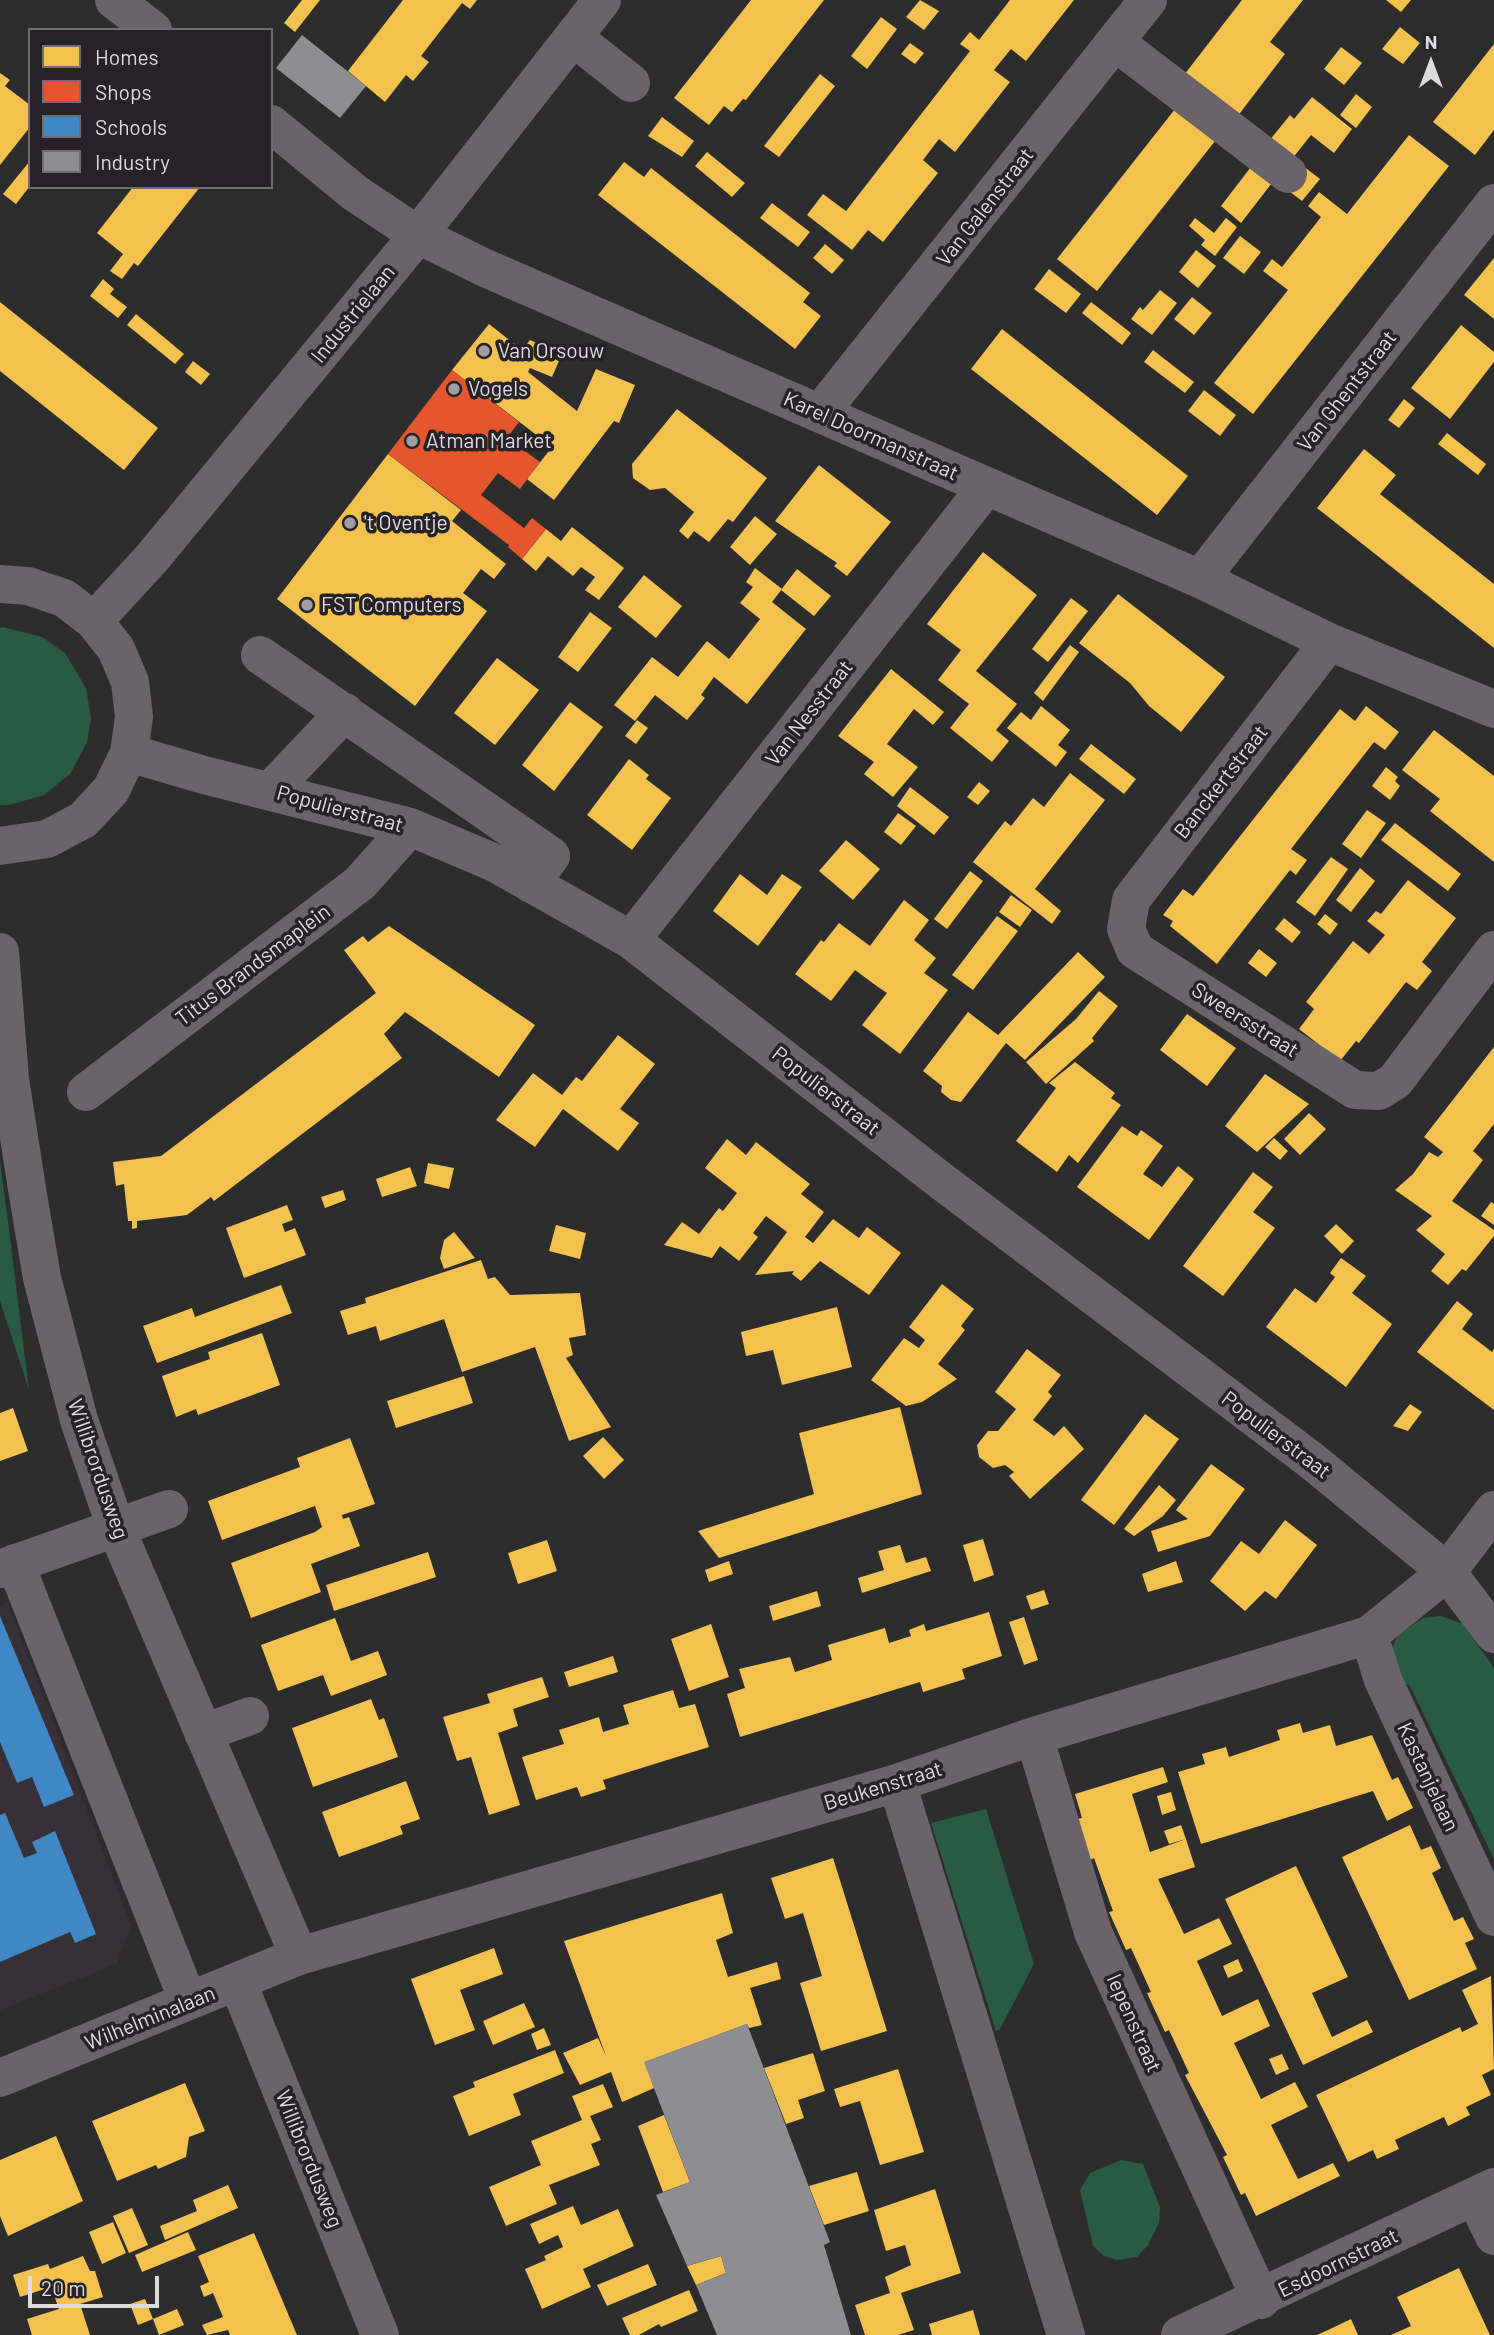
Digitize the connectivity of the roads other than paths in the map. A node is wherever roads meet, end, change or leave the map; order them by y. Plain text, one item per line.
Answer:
1 (114, 0) edge
2 (602, 0) edge
3 (1148, 0) edge
4 (150, 28) edge
5 (573, 37) junction
6 (1115, 42) junction
7 (631, 83) dead end
8 (273, 126) edge
9 (1288, 174) dead end
10 (1494, 203) edge
11 (418, 235) junction
12 (820, 413) junction
13 (987, 486) junction
14 (1200, 579) junction
15 (0, 584) edge
16 (94, 621) junction
17 (1329, 642) junction
18 (260, 655) dead end
19 (1494, 709) edge
20 (345, 712) junction
21 (128, 753) junction
22 (270, 791) junction
23 (410, 827) junction
24 (0, 846) edge
25 (531, 884) junction
26 (1126, 929) joint
27 (631, 940) junction
28 (1494, 950) edge
29 (0, 952) edge
30 (2, 1013) edge
31 (86, 1092) dead end
32 (169, 1509) dead end
33 (1494, 1510) edge
34 (116, 1528) junction
35 (8, 1566) edge
36 (1447, 1572) junction
37 (1494, 1633) edge
38 (1369, 1635) junction
39 (250, 1716) dead end
40 (203, 1733) junction
41 (1034, 1736) junction
42 (897, 1783) junction
43 (1494, 1917) edge
44 (299, 1956) junction
45 (239, 1983) junction
46 (188, 2001) junction
47 (0, 2078) edge
48 (1484, 2192) edge
49 (1494, 2236) edge
50 (1261, 2300) junction
51 (380, 2335) edge
52 (1066, 2335) edge
53 (1180, 2335) edge

1 - 4 street
2 - 5 street, Industrielaan
3 - 6 street, Van Galenstraat
5 - 7 street
5 - 11 street, Industrielaan
6 - 9 street
6 - 12 street, Van Galenstraat
8 - 11 street, Karel Doormanstraat
10 - 14 street, Van Ghentstraat
11 - 12 street, Karel Doormanstraat
11 - 16 street, Industrielaan
12 - 13 street, Karel Doormanstraat
13 - 14 street, Karel Doormanstraat
13 - 27 street, Van Nesstraat
14 - 17 street, Karel Doormanstraat
15 - 16 street
16 - 21 street
17 - 19 street, Karel Doormanstraat
17 - 26 street, Banckertstraat
18 - 20 street
20 - 22 street
20 - 25 street
21 - 22 street, Populierstraat
21 - 24 street
22 - 23 street, Populierstraat
23 - 25 street, Populierstraat
23 - 31 street, Titus Brandsmaplein
25 - 27 street, Populierstraat
26 - 28 street, Sweersstraat
27 - 36 street, Populierstraat
29 - 30 street, Willibrordusweg
30 - 34 street, Willibrordusweg
32 - 34 street
33 - 36 street, Beukenstraat
34 - 35 street
34 - 40 street, Willibrordusweg
35 - 46 street
36 - 37 street
36 - 38 street, Beukenstraat
38 - 41 street, Beukenstraat
38 - 43 street, Kastanjelaan
39 - 40 street
40 - 44 street, Willibrordusweg
41 - 42 street, Beukenstraat
41 - 50 street, Iepenstraat
42 - 44 street, Beukenstraat
42 - 52 street
44 - 45 street, Wilhelminalaan
45 - 46 street, Wilhelminalaan
45 - 51 street, Willibrordusweg
46 - 47 street, Wilhelminalaan
48 - 49 street
48 - 50 street, Esdoornstraat
50 - 53 street, Esdoornstraat

